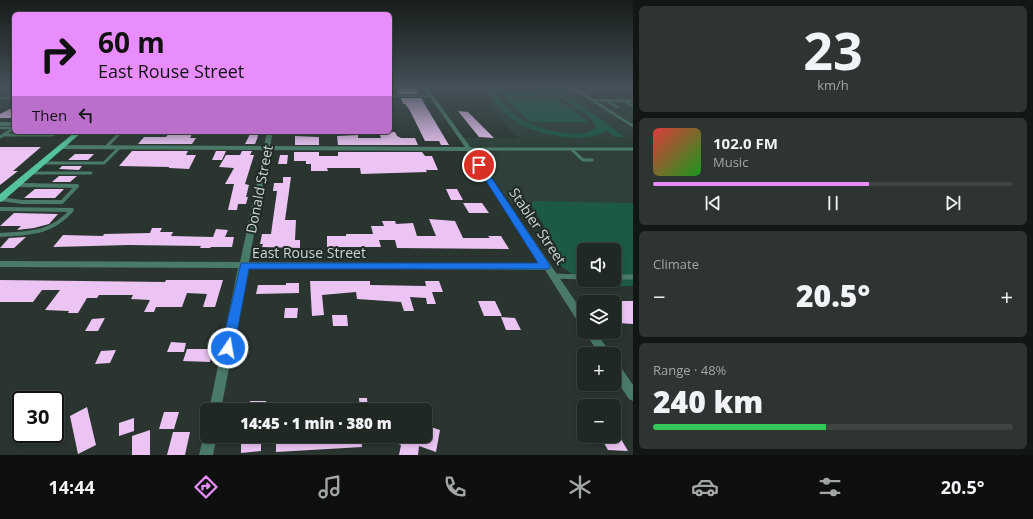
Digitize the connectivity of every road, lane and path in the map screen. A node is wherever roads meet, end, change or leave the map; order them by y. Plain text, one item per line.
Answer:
1 (440, 108) edge
2 (606, 108) edge
3 (0, 124) edge
4 (633, 126) edge
5 (12, 127) edge
6 (12, 127) edge
7 (0, 128) edge
8 (12, 128) edge
9 (54, 134) edge
10 (76, 134) edge
11 (119, 134) edge
12 (270, 134) edge
13 (21, 135) joint
14 (2, 136) edge
15 (61, 147) junction
16 (106, 148) junction
17 (119, 148) junction
18 (266, 149) junction
19 (469, 149) junction
20 (572, 149) junction
21 (633, 149) edge
22 (592, 160) dead end
23 (42, 163) junction
24 (31, 173) junction
25 (90, 173) dead end
26 (16, 185) junction
27 (2, 196) edge
28 (0, 209) edge
29 (0, 235) edge
30 (0, 264) edge
31 (245, 265) junction
32 (545, 267) junction
33 (553, 276) junction
34 (577, 276) edge
35 (621, 277) edge
36 (633, 277) edge
37 (577, 312) edge
38 (628, 381) edge
39 (633, 395) edge
40 (216, 403) edge
41 (209, 443) edge
42 (206, 455) edge

1 - 19 street, Stabler Street
2 - 4 lane
3 - 5 street
6 - 7 lane
8 - 14 lane
9 - 13 lane
10 - 15 main road
11 - 16 lane
12 - 18 street, Donald Street
13 - 14 lane
15 - 16 street
15 - 23 main road
16 - 17 street
17 - 18 street
17 - 23 lane
18 - 19 street
18 - 31 street, Donald Street
19 - 20 lane
19 - 32 street, Stabler Street
20 - 21 lane
20 - 22 lane
23 - 24 main road
24 - 25 lane
24 - 26 main road
26 - 27 main road
26 - 27 lane
28 - 29 lane
30 - 31 street, East Rouse Street
31 - 32 street, East Rouse Street
31 - 40 street, Donald Street
32 - 33 street, Stabler Street
33 - 34 lane
33 - 37 street, Stabler Street
35 - 36 lane
38 - 39 street
41 - 42 street

